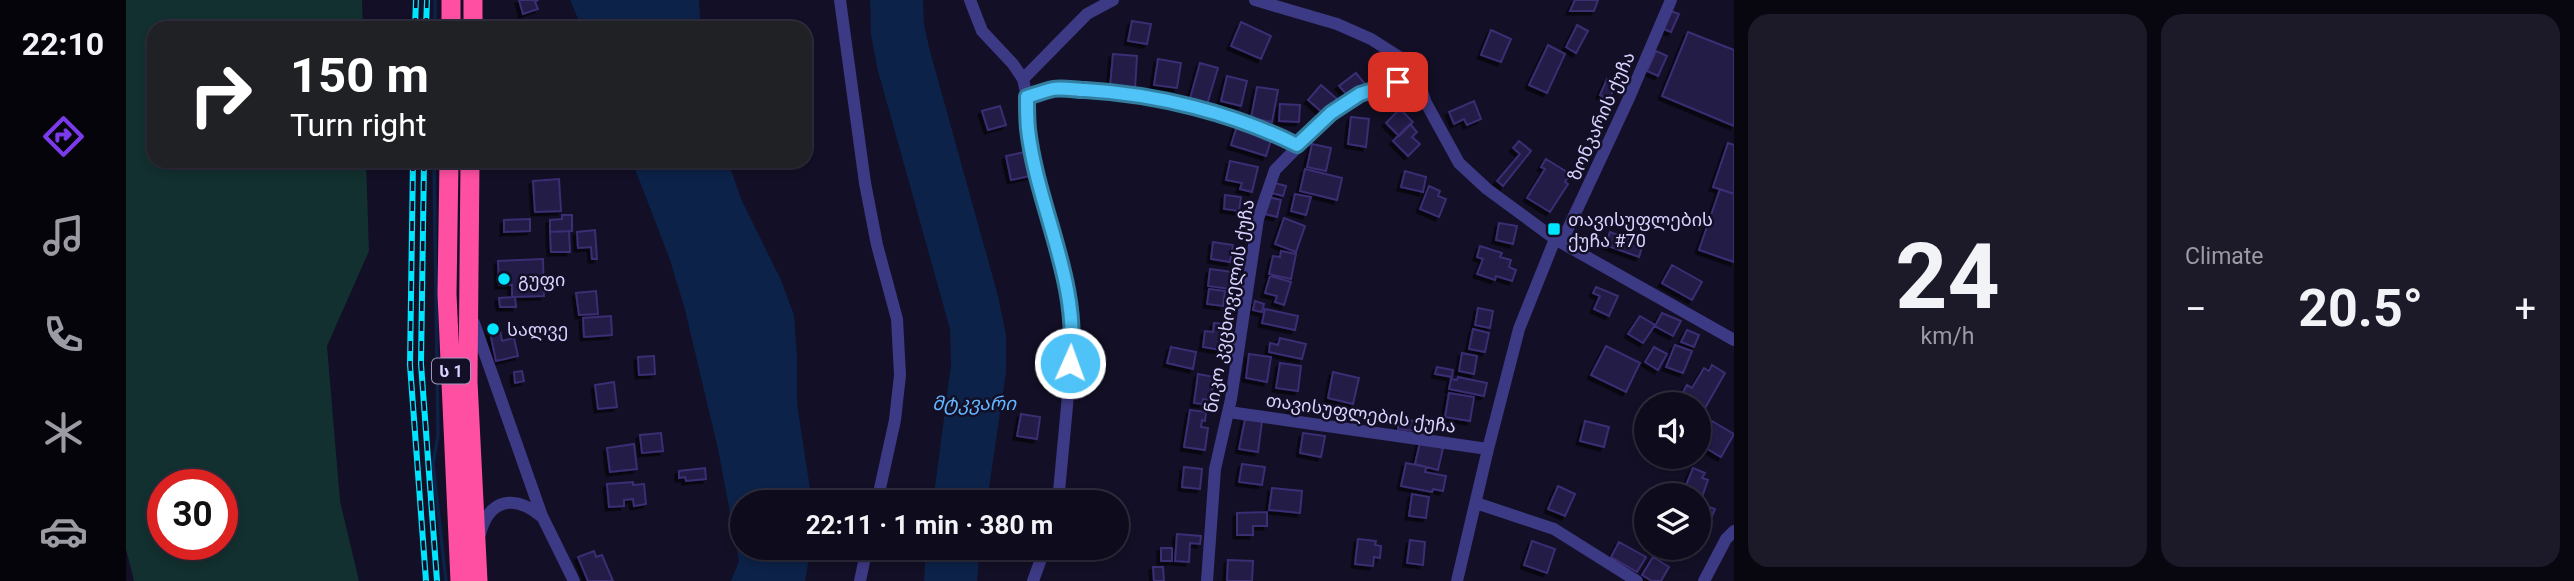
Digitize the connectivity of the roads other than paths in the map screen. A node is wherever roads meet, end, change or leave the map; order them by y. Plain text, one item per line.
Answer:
1 (452, 0) edge
2 (473, 0) edge
3 (840, 0) edge
4 (970, 0) edge
5 (1113, 0) edge
6 (1255, 0) edge
7 (1671, 0) edge
8 (451, 21) edge
9 (473, 21) edge
10 (1417, 77) junction
11 (1023, 79) junction
12 (1027, 97) junction
13 (1297, 145) junction
14 (449, 168) edge
15 (470, 168) edge
16 (1555, 239) junction
17 (468, 302) junction
18 (1734, 340) edge
19 (1228, 412) junction
20 (1488, 449) junction
21 (880, 490) edge
22 (1059, 490) edge
23 (1476, 503) junction
24 (541, 516) junction
25 (1734, 531) edge
26 (476, 548) junction
27 (864, 560) edge
28 (1041, 560) edge
29 (460, 581) edge
30 (478, 581) edge
31 (574, 581) edge
32 (860, 581) edge
33 (1033, 581) edge
34 (1207, 581) edge
35 (1457, 581) edge
36 (1637, 581) edge
37 (1704, 581) edge

1 - 8 highway
2 - 9 highway
3 - 21 street
4 - 11 street
5 - 11 street
6 - 10 street
7 - 16 street, ზონკარის ქუჩა
10 - 13 street, ნიკო კვცხოველის ქუჩა
10 - 16 street
11 - 12 street
12 - 13 street
12 - 22 street
13 - 19 street, ნიკო კვცხოველის ქუჩა
14 - 29 highway, ს 1
15 - 17 highway, ს 1
16 - 18 street
16 - 20 street
17 - 24 street
17 - 26 highway, ს 1
19 - 20 street, თავისუფლების ქუჩა
19 - 34 street, ნიკო კვცხოველის ქუჩა
20 - 23 street
23 - 35 street
23 - 36 street
24 - 26 street
24 - 31 street
25 - 37 street
26 - 30 highway, ს 1
27 - 32 street
28 - 33 street

